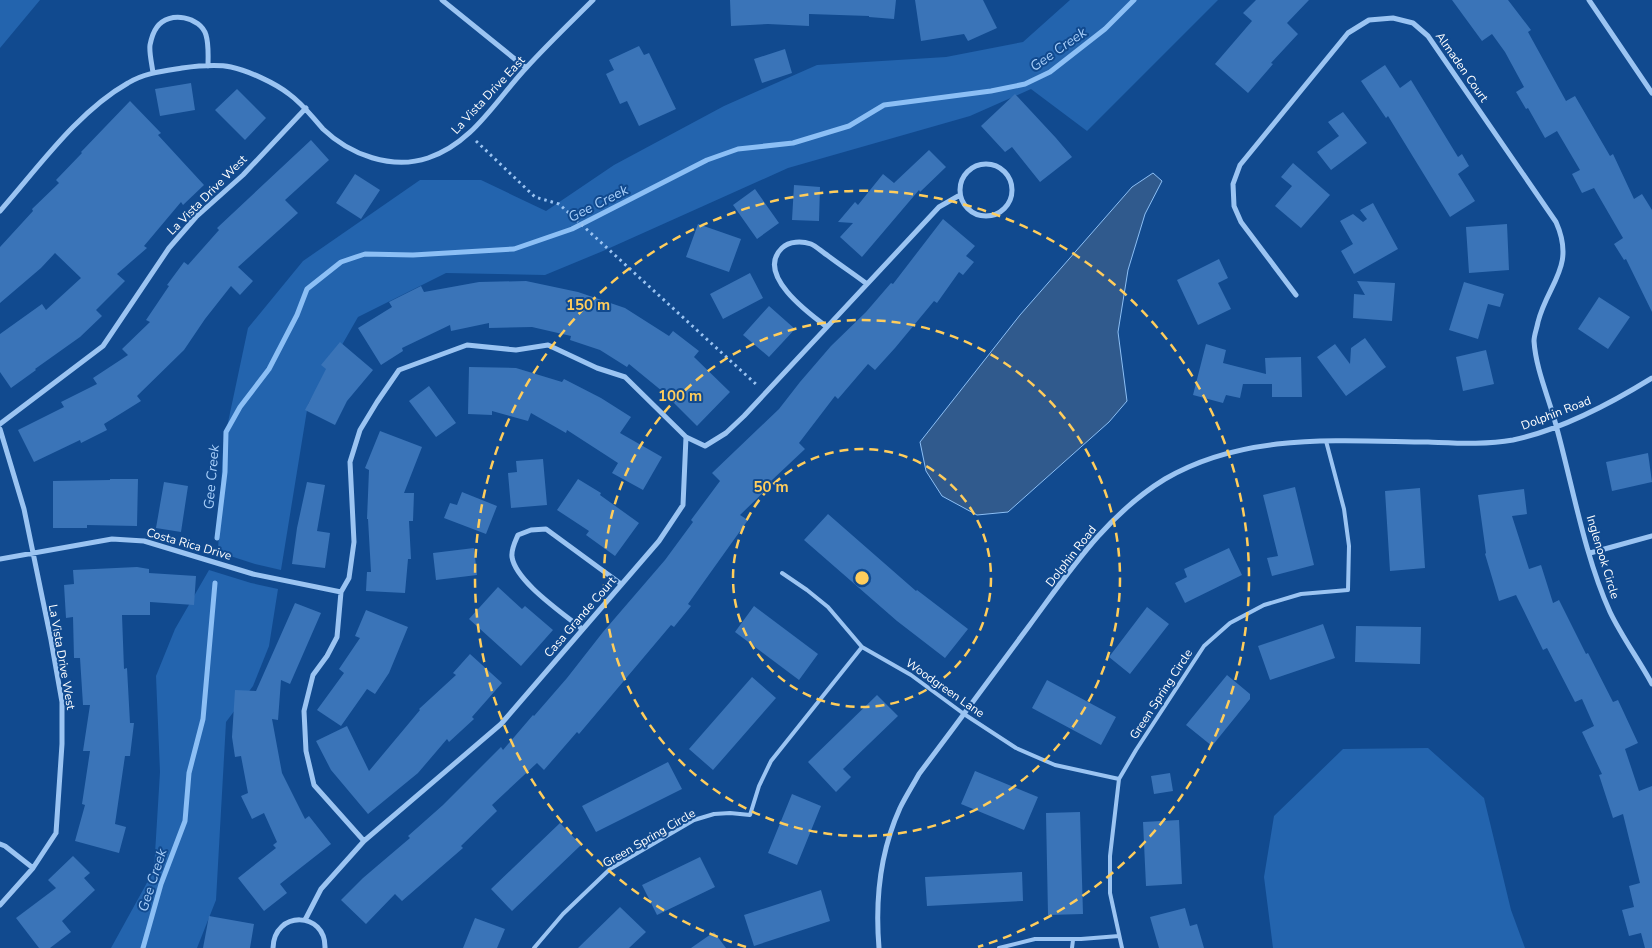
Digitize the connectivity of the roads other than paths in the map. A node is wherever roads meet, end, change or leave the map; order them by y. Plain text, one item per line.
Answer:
1 (442, 0) edge
2 (593, 0) edge
3 (1589, 0) edge
4 (208, 66) junction
5 (526, 68) junction
6 (153, 72) junction
7 (1652, 93) edge
8 (306, 108) junction
9 (960, 195) junction
10 (0, 211) edge
11 (867, 284) junction
12 (1296, 295) dead end
13 (827, 327) junction
14 (1652, 378) edge
15 (0, 424) edge
16 (1557, 426) junction
17 (0, 429) edge
18 (686, 437) junction
19 (1326, 441) junction
20 (1652, 536) edge
21 (32, 553) junction
22 (1590, 553) junction
23 (0, 559) edge
24 (782, 574) dead end
25 (621, 584) junction
26 (341, 592) junction
27 (582, 629) junction
28 (862, 647) junction
29 (1652, 684) edge
30 (964, 714) junction
31 (1119, 779) junction
32 (364, 841) junction
33 (0, 844) edge
34 (33, 868) junction
35 (0, 905) edge
36 (305, 920) junction
37 (1119, 936) junction
38 (1074, 940) junction
39 (273, 948) edge
40 (324, 948) edge
41 (534, 948) edge
42 (879, 948) edge
43 (999, 948) edge
44 (1072, 948) edge
45 (1122, 948) edge

1 - 5 street
2 - 5 street, La Vista Drive East
3 - 7 street
4 - 6 street
4 - 6 street
4 - 8 street, La Vista Drive East
5 - 8 street, La Vista Drive East
6 - 10 street
8 - 15 street, La Vista Drive West
9 - 9 street
9 - 11 street
11 - 13 street
11 - 13 street
12 - 16 street, Almaden Court
13 - 18 street
14 - 16 street, Dolphin Road
16 - 19 street, Dolphin Road
16 - 22 street, Inglenook Circle
17 - 21 street, La Vista Drive West
18 - 25 street, Casa Grande Court
18 - 26 street
19 - 30 street, Dolphin Road
19 - 31 lane, Green Spring Circle
20 - 22 street
21 - 23 street, Costa Rica Drive
21 - 26 street, Costa Rica Drive
21 - 34 street, La Vista Drive West
22 - 29 street, Inglenook Circle
24 - 28 lane, Woodgreen Lane
25 - 27 street, Casa Grande Court
25 - 27 street
26 - 32 street
27 - 32 street, Casa Grande Court
28 - 30 lane, Woodgreen Lane
28 - 41 lane, Green Spring Circle
30 - 31 lane, Woodgreen Lane
30 - 42 street, Dolphin Road
31 - 37 lane, Green Spring Circle
32 - 36 street, Casa Grande Court
33 - 34 street
34 - 35 street, La Vista Drive West
36 - 39 street
36 - 40 street
37 - 38 lane
37 - 45 lane, Green Spring Circle
38 - 43 lane
38 - 44 lane

